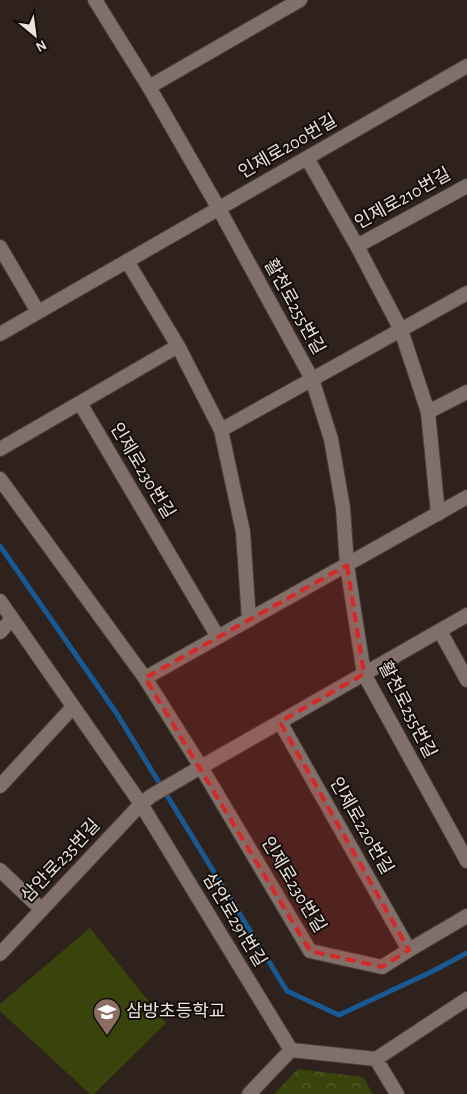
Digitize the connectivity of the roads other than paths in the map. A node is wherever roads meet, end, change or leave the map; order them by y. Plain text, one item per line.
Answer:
1 (95, 0) edge
2 (300, 0) edge
3 (467, 66) edge
4 (149, 87) junction
5 (307, 158) junction
6 (467, 186) edge
7 (219, 209) junction
8 (357, 246) junction
9 (0, 248) edge
10 (127, 261) junction
11 (467, 293) edge
12 (38, 312) junction
13 (401, 330) junction
14 (0, 334) edge
15 (178, 346) junction
16 (312, 380) junction
17 (467, 392) edge
18 (80, 403) junction
19 (428, 412) junction
20 (221, 430) junction
21 (0, 449) edge
22 (0, 479) edge
23 (467, 497) edge
24 (438, 514) junction
25 (347, 565) junction
26 (0, 601) edge
27 (467, 615) edge
28 (12, 619) junction
29 (249, 620) junction
30 (440, 631) junction
31 (0, 632) edge
32 (218, 637) junction
33 (364, 674) junction
34 (146, 678) junction
35 (467, 680) edge
36 (73, 707) junction
37 (280, 722) junction
38 (196, 770) junction
39 (0, 786) edge
40 (146, 800) junction
41 (467, 861) edge
42 (0, 870) edge
43 (41, 909) junction
44 (467, 916) edge
45 (409, 950) junction
46 (0, 954) edge
47 (467, 999) edge
48 (291, 1050) junction
49 (376, 1059) junction
50 (249, 1094) edge
51 (397, 1094) edge

1 - 4 street, 활천로255번길
2 - 4 street
3 - 5 street, 인제로200번길
4 - 7 street, 활천로255번길
5 - 7 street, 인제로200번길
5 - 8 street, 인제로210번길
6 - 8 street, 인제로210번길
7 - 10 street, 인제로200번길
7 - 16 street, 활천로255번길
8 - 13 street, 인제로210번길
9 - 12 street
10 - 12 street, 인제로200번길
10 - 15 street
11 - 13 street
12 - 14 street, 인제로200번길
13 - 16 street
13 - 19 street, 인제로210번길
15 - 18 street
15 - 20 street
16 - 20 street
16 - 25 street, 활천로255번길
17 - 19 street
18 - 21 street
18 - 32 street, 인제로230번길
19 - 24 street, 인제로210번길
20 - 29 street
22 - 34 street, 인제로230번길
23 - 24 street
24 - 25 street
25 - 29 street
25 - 33 street, 활천로255번길
26 - 28 street, 삼안로291번길
27 - 30 street
28 - 31 street
28 - 36 street, 삼안로291번길
29 - 32 street
30 - 33 street
30 - 35 street
32 - 34 street
33 - 37 street
33 - 41 street, 활천로255번길
34 - 38 street, 인제로230번길
36 - 39 street
36 - 40 street, 삼안로291번길
37 - 38 street
37 - 45 street, 인제로220번길
38 - 40 street, 삼안로235번길
38 - 45 street, 인제로230번길
40 - 43 street, 삼안로235번길
40 - 48 street, 삼안로291번길
42 - 43 street
43 - 46 street, 삼안로235번길
44 - 45 street, 인제로230번길
47 - 49 street
48 - 49 street
48 - 50 street
49 - 51 street

